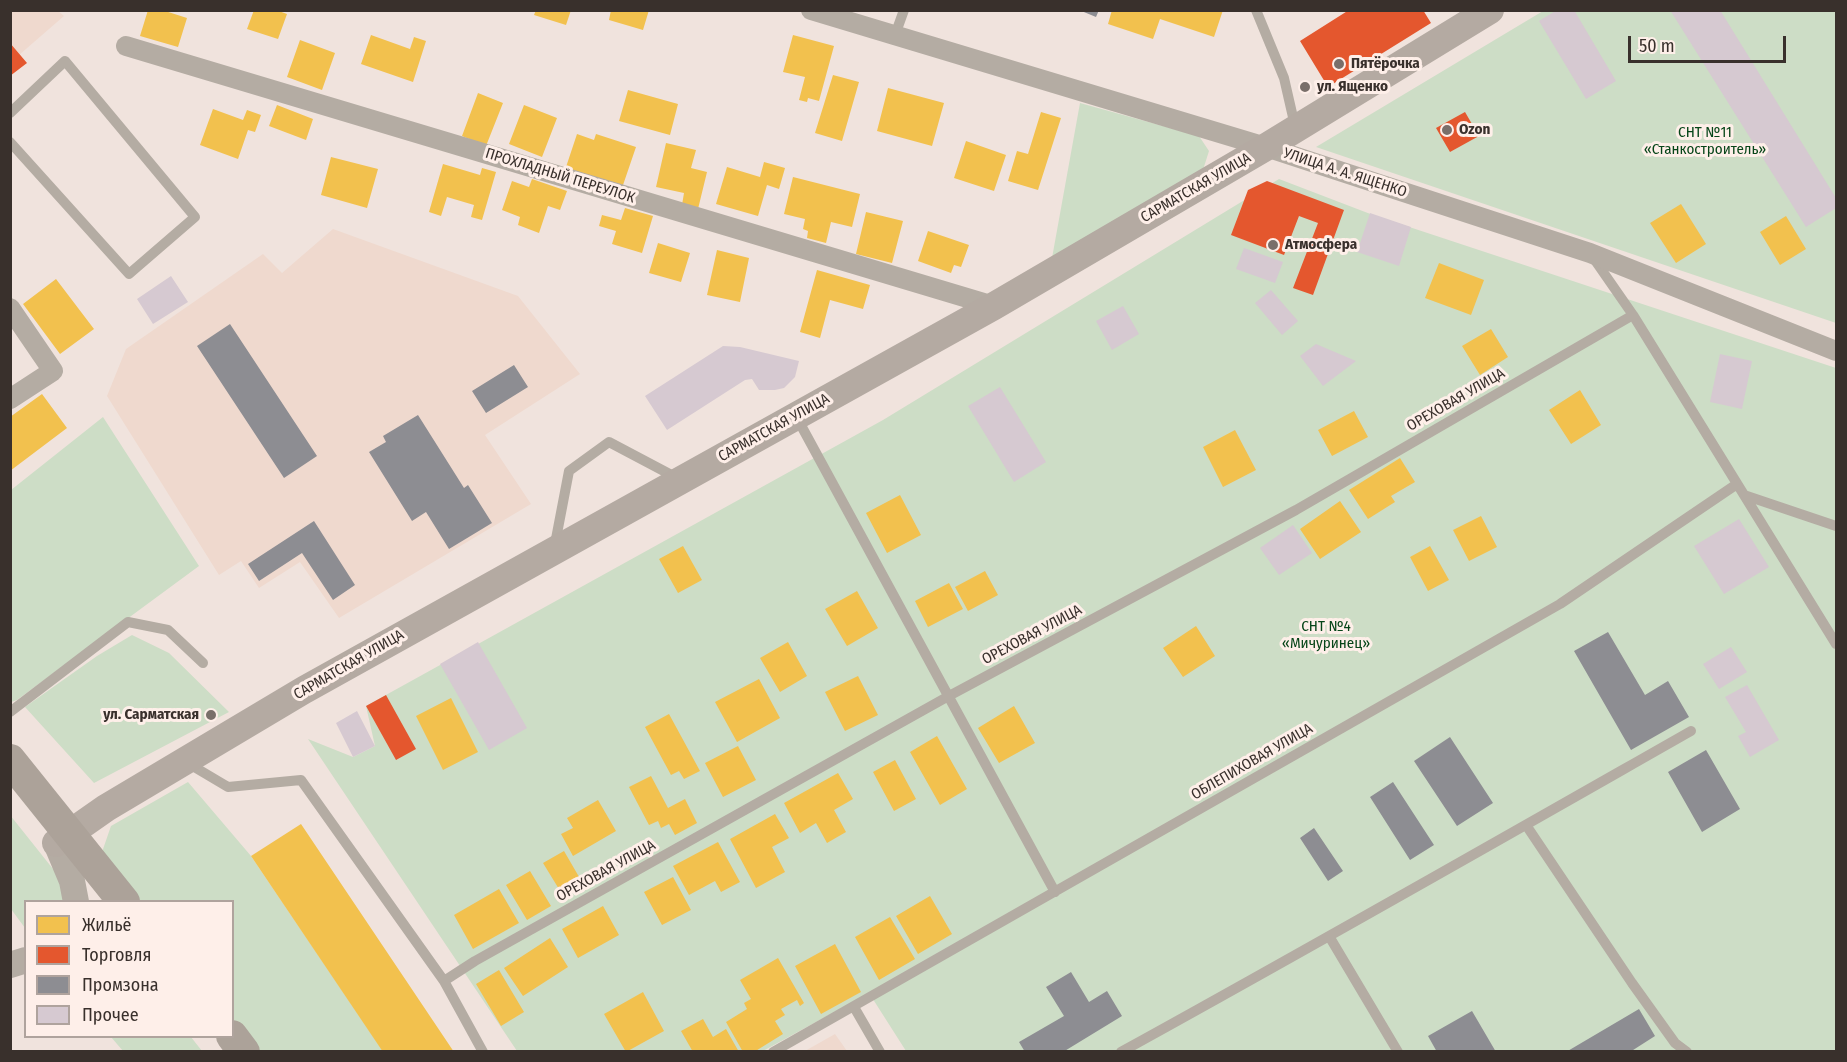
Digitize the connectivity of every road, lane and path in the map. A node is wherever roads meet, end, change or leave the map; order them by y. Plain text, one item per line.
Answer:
1 (811, 10) edge
2 (904, 10) edge
3 (1490, 10) edge
4 (1257, 11) edge
5 (894, 36) junction
6 (126, 46) dead end
7 (10, 113) edge
8 (1295, 129) junction
9 (10, 142) edge
10 (1266, 147) junction
11 (1590, 253) junction
12 (994, 306) junction
13 (10, 308) edge
14 (1633, 315) junction
15 (1836, 351) edge
16 (10, 399) edge
17 (796, 416) junction
18 (679, 479) junction
19 (1737, 484) junction
20 (1744, 495) junction
21 (1836, 526) edge
22 (555, 549) junction
23 (1836, 644) edge
24 (204, 663) dead end
25 (947, 698) junction
26 (10, 712) edge
27 (1691, 731) dead end
28 (10, 760) edge
29 (195, 768) dead end
30 (10, 786) edge
31 (1526, 825) junction
32 (62, 838) junction
33 (1055, 892) junction
34 (76, 900) edge
35 (114, 900) edge
36 (1329, 936) junction
37 (444, 981) junction
38 (854, 1007) junction
39 (212, 1038) edge
40 (234, 1038) edge
41 (223, 1052) edge
42 (244, 1052) edge
43 (483, 1052) edge
44 (773, 1052) edge
45 (880, 1052) edge
46 (1121, 1052) edge
47 (1398, 1052) edge
48 (1687, 1052) edge

1 - 5 street, УЛИЦА А. А. ЯЩЕНКО
2 - 5 lane
3 - 8 main road, САРМАТСКАЯ УЛИЦА
4 - 8 lane
5 - 10 street, УЛИЦА А. А. ЯЩЕНКО
6 - 12 street, ПРОХЛАДНЫЙ ПЕРЕУЛОК
7 - 9 lane
8 - 10 main road, САРМАТСКАЯ УЛИЦА
10 - 11 street, УЛИЦА А. А. ЯЩЕНКО
10 - 12 main road, САРМАТСКАЯ УЛИЦА
11 - 14 lane
11 - 15 street, УЛИЦА А. А. ЯЩЕНКО
12 - 17 main road, САРМАТСКАЯ УЛИЦА
13 - 16 street
14 - 19 lane
14 - 25 lane, ОРЕХОВАЯ УЛИЦА
17 - 18 main road, САРМАТСКАЯ УЛИЦА
17 - 25 lane
18 - 22 main road, САРМАТСКАЯ УЛИЦА
18 - 22 lane
19 - 20 lane
19 - 33 lane, ОБЛЕПИХОВАЯ УЛИЦА
20 - 21 lane
20 - 23 lane
22 - 32 main road, САРМАТСКАЯ УЛИЦА
24 - 26 lane
25 - 33 lane
25 - 37 lane, ОРЕХОВАЯ УЛИЦА
27 - 31 lane
28 - 32 main road
29 - 37 lane
30 - 32 main road
31 - 36 lane
31 - 48 lane
32 - 34 street
32 - 35 main road
33 - 38 lane, ОБЛЕПИХОВАЯ УЛИЦА
36 - 46 lane
36 - 47 lane
37 - 43 lane
38 - 44 lane, ОБЛЕПИХОВАЯ УЛИЦА
38 - 45 lane
39 - 41 main road
40 - 42 main road

